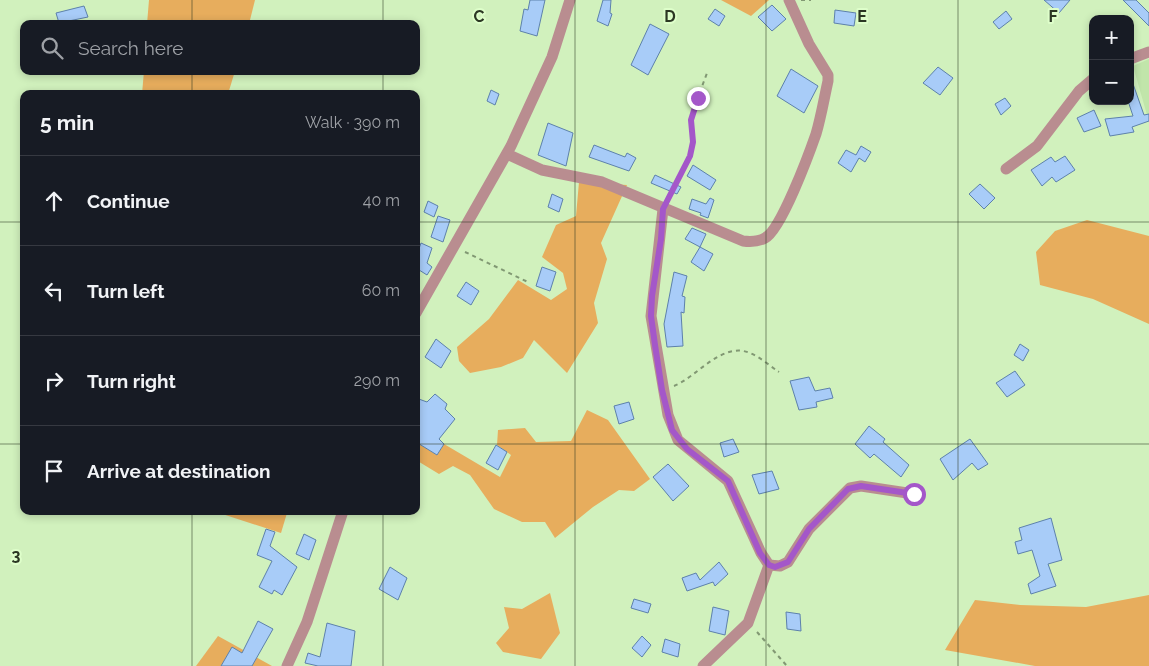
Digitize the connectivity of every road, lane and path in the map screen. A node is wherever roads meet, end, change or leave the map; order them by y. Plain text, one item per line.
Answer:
1 (570, 0) edge
2 (789, 0) edge
3 (1149, 52) edge
4 (1134, 58) edge
5 (708, 73) dead end
6 (1089, 82) edge
7 (507, 154) junction
8 (1006, 169) dead end
9 (663, 209) junction
10 (454, 247) junction
11 (530, 283) dead end
12 (420, 306) edge
13 (779, 372) dead end
14 (662, 390) junction
15 (914, 494) dead end
16 (342, 515) edge
17 (769, 565) junction
18 (748, 623) junction
19 (287, 666) edge
20 (702, 666) edge
21 (787, 666) edge

1 - 7 street
2 - 9 street
3 - 4 street
5 - 9 path
6 - 8 street
7 - 9 street
7 - 10 street
9 - 14 street
10 - 11 path
10 - 12 street
13 - 14 path
14 - 17 street
15 - 17 street
16 - 19 street
17 - 18 street
18 - 20 street
18 - 21 path

